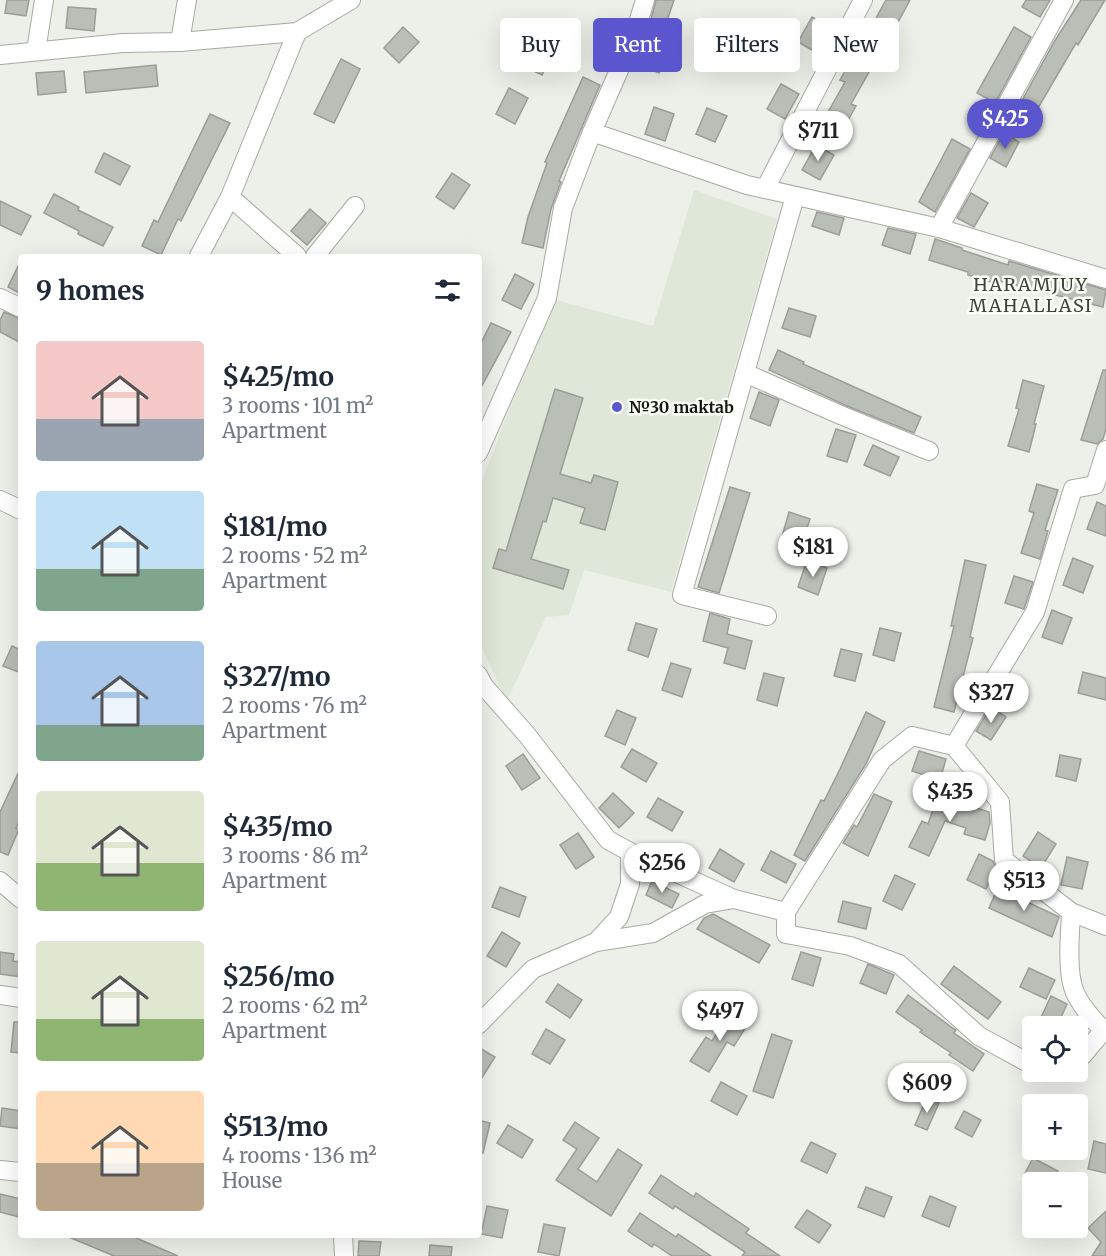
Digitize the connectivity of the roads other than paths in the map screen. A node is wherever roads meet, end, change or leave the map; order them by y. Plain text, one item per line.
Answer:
1 (44, 0) edge
2 (187, 0) edge
3 (351, 0) edge
4 (645, 0) edge
5 (863, 0) edge
6 (1064, 0) edge
7 (297, 32) junction
8 (180, 42) junction
9 (36, 51) junction
10 (0, 55) edge
11 (592, 132) junction
12 (765, 189) junction
13 (795, 196) junction
14 (230, 197) junction
15 (355, 206) dead end
16 (939, 228) junction
17 (200, 254) edge
18 (295, 254) edge
19 (317, 254) edge
20 (1106, 279) edge
21 (0, 298) edge
22 (18, 307) edge
23 (745, 373) junction
24 (482, 444) edge
25 (1106, 450) edge
26 (929, 451) dead end
27 (0, 500) edge
28 (18, 509) edge
29 (767, 616) dead end
30 (482, 684) edge
31 (954, 746) junction
32 (630, 852) junction
33 (0, 881) edge
34 (18, 896) edge
35 (734, 899) junction
36 (786, 912) junction
37 (1071, 912) junction
38 (1106, 926) edge
39 (596, 942) junction
40 (0, 995) edge
41 (18, 998) edge
42 (482, 1021) edge
43 (1105, 1031) edge
44 (1088, 1049) edge
45 (1022, 1060) edge
46 (0, 1170) edge
47 (18, 1172) edge
48 (343, 1238) edge
49 (344, 1256) edge

1 - 9 street
2 - 8 street
3 - 7 street
4 - 11 street
5 - 12 street
6 - 16 street
7 - 8 street
7 - 14 street
8 - 9 street
9 - 10 street
11 - 12 street
11 - 24 street
12 - 13 street
13 - 16 street
13 - 23 street
14 - 17 street
14 - 18 street
15 - 19 street
16 - 20 street
21 - 22 street
23 - 26 street
23 - 29 street
25 - 31 street
27 - 28 street
30 - 32 street
31 - 36 street
31 - 37 street
32 - 35 street
32 - 39 street
33 - 34 street
35 - 36 street
35 - 39 street
36 - 45 street
37 - 38 street
37 - 43 street
39 - 42 street
40 - 41 street
43 - 44 street
46 - 47 street
48 - 49 street

